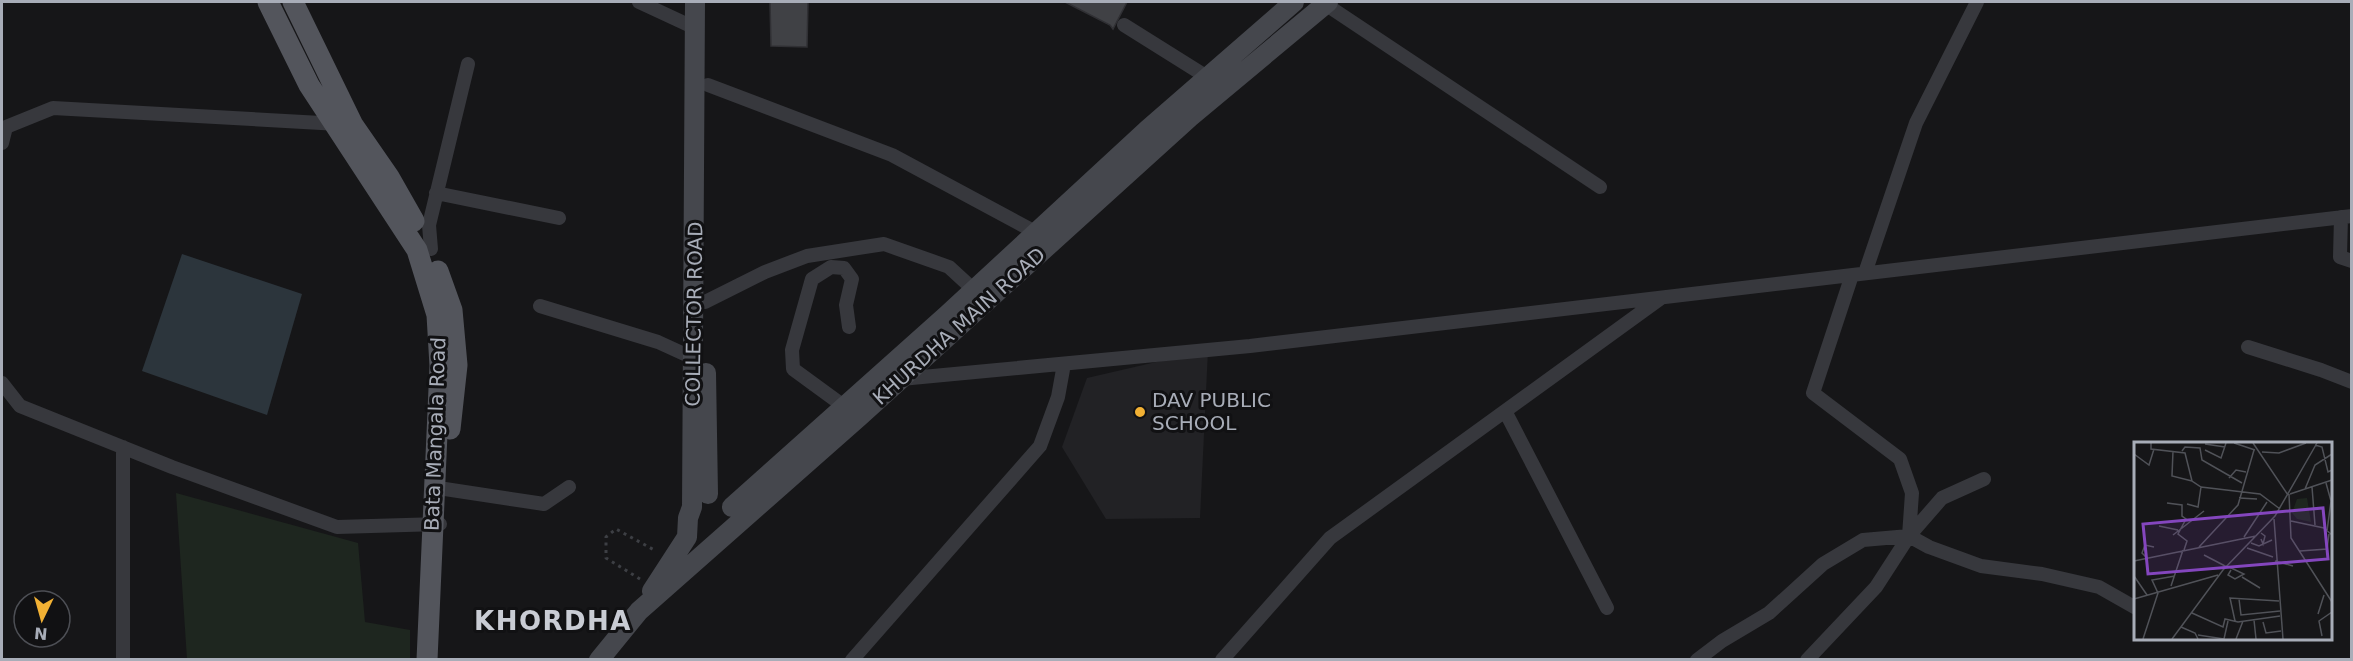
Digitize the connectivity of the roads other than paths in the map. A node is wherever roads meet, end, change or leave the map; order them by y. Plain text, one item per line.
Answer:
1 (268, 2) edge
2 (293, 2) edge
3 (639, 2) edge
4 (695, 2) edge
5 (708, 2) edge
6 (1977, 2) edge
7 (1326, 3) edge
8 (1286, 4) edge
9 (1124, 25) dead end
10 (695, 28) junction
11 (468, 64) dead end
12 (1207, 77) junction
13 (708, 85) junction
14 (344, 124) junction
15 (2, 143) edge
16 (1600, 187) dead end
17 (436, 193) junction
18 (2346, 216) edge
19 (558, 218) dead end
20 (1036, 232) junction
21 (431, 249) junction
22 (2352, 261) edge
23 (1859, 274) junction
24 (974, 290) junction
25 (1662, 297) junction
26 (705, 302) junction
27 (540, 306) dead end
28 (849, 327) dead end
29 (2248, 347) dead end
30 (693, 358) junction
31 (1064, 364) junction
32 (901, 380) junction
33 (2, 382) edge
34 (2352, 382) edge
35 (845, 407) junction
36 (1505, 411) junction
37 (123, 447) junction
38 (1984, 479) dead end
39 (569, 487) dead end
40 (445, 489) junction
41 (708, 494) junction
42 (692, 507) junction
43 (732, 507) junction
44 (438, 524) junction
45 (731, 531) junction
46 (1909, 536) junction
47 (687, 537) junction
48 (713, 547) junction
49 (2134, 607) edge
50 (1607, 608) dead end
51 (639, 611) junction
52 (123, 660) edge
53 (428, 660) edge
54 (436, 660) edge
55 (599, 660) edge
56 (852, 660) edge
57 (1222, 660) edge
58 (1697, 660) edge
59 (1807, 660) edge

1 - 14 main road, Bata Mangala Road
2 - 14 main road, Bata Mangala Road
3 - 10 street
4 - 10 main road, COLLECTOR ROAD
5 - 13 main road, COLLECTOR ROAD
6 - 23 street
7 - 16 street
7 - 32 main road, KHURDHA MAIN ROAD
8 - 12 main road, KHURDHA MAIN ROAD
9 - 12 street
10 - 30 main road, COLLECTOR ROAD
11 - 17 street
12 - 20 main road, KHURDHA MAIN ROAD
13 - 20 street
13 - 26 main road, COLLECTOR ROAD
14 - 15 street
14 - 21 main road, Bata Mangala Road
14 - 44 main road, Bata Mangala Road
17 - 19 street
17 - 21 street
18 - 22 street
18 - 23 street
20 - 24 main road, KHURDHA MAIN ROAD
21 - 40 main road, Bata Mangala Road
23 - 25 street
23 - 46 street
24 - 26 street
24 - 35 main road, KHURDHA MAIN ROAD
25 - 31 street
25 - 36 street
26 - 41 main road, COLLECTOR ROAD
27 - 30 street
28 - 35 street
29 - 34 street
30 - 42 main road, COLLECTOR ROAD
31 - 32 street
31 - 56 street
32 - 45 main road, KHURDHA MAIN ROAD
33 - 37 street
35 - 43 main road, KHURDHA MAIN ROAD
36 - 50 street
36 - 57 street
37 - 44 street
37 - 52 street
38 - 46 street
39 - 40 street
40 - 44 main road, Bata Mangala Road
41 - 42 main road
41 - 43 main road
42 - 47 main road, COLLECTOR ROAD
43 - 45 main road
44 - 53 main road, Bata Mangala Road
44 - 54 main road, Bata Mangala Road
45 - 48 main road, KHURDHA MAIN ROAD
46 - 49 street
46 - 58 street
46 - 59 street
47 - 48 main road
47 - 51 main road, COLLECTOR ROAD
48 - 51 main road, KHURDHA MAIN ROAD
51 - 55 main road, KHURDHA MAIN ROAD

